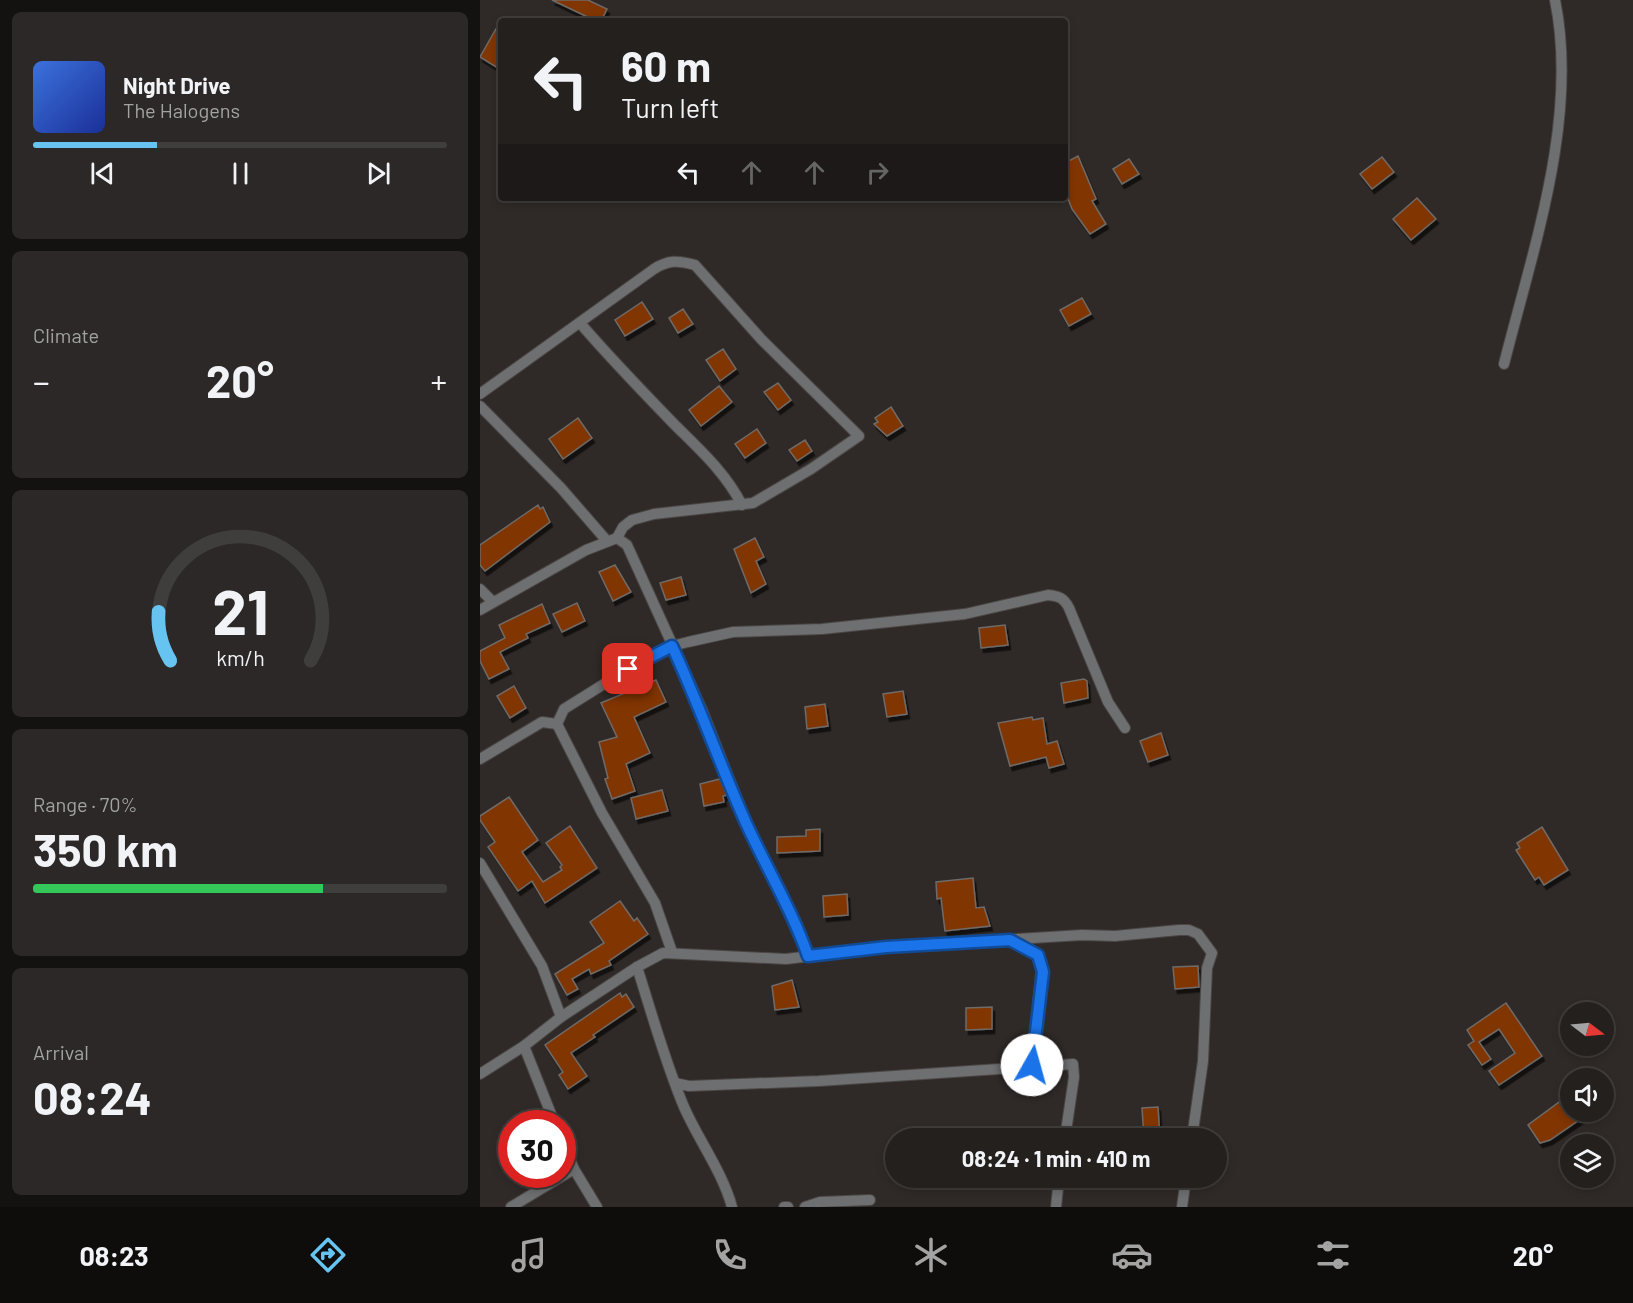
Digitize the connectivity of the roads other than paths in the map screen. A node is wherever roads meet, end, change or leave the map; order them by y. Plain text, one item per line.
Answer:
1 (1555, 0) edge
2 (580, 323) junction
3 (1504, 364) dead end
4 (480, 394) edge
5 (480, 406) edge
6 (742, 505) junction
7 (612, 540) junction
8 (480, 589) edge
9 (493, 602) junction
10 (480, 610) edge
11 (672, 646) junction
12 (557, 724) junction
13 (1125, 728) dead end
14 (480, 759) edge
15 (480, 863) edge
16 (1010, 940) junction
17 (672, 952) junction
18 (808, 956) junction
19 (637, 967) junction
20 (561, 1017) junction
21 (524, 1046) junction
22 (1032, 1065) junction
23 (480, 1074) edge
24 (675, 1083) junction
25 (549, 1110) edge
26 (1066, 1128) edge
27 (1193, 1128) edge
28 (576, 1172) edge
29 (542, 1188) edge
30 (1058, 1188) edge
31 (1185, 1188) edge
32 (870, 1200) dead end
33 (511, 1207) edge
34 (597, 1207) edge
35 (732, 1207) edge
36 (805, 1207) edge
37 (1056, 1207) edge
38 (1182, 1207) edge

1 - 3 street
2 - 4 street
2 - 6 street
2 - 6 street
5 - 7 street
6 - 7 street
7 - 9 street
7 - 11 street
8 - 9 street
9 - 10 street
11 - 12 street
11 - 13 street
11 - 18 street
12 - 14 street
12 - 17 street
15 - 20 street
16 - 18 street
16 - 22 street
16 - 27 street
17 - 18 street
17 - 19 street
19 - 20 street
19 - 24 street
20 - 21 street
21 - 23 street
21 - 25 street
22 - 24 street
22 - 26 street
24 - 35 street
28 - 34 street
29 - 33 street
30 - 37 street
31 - 38 street
32 - 36 street

